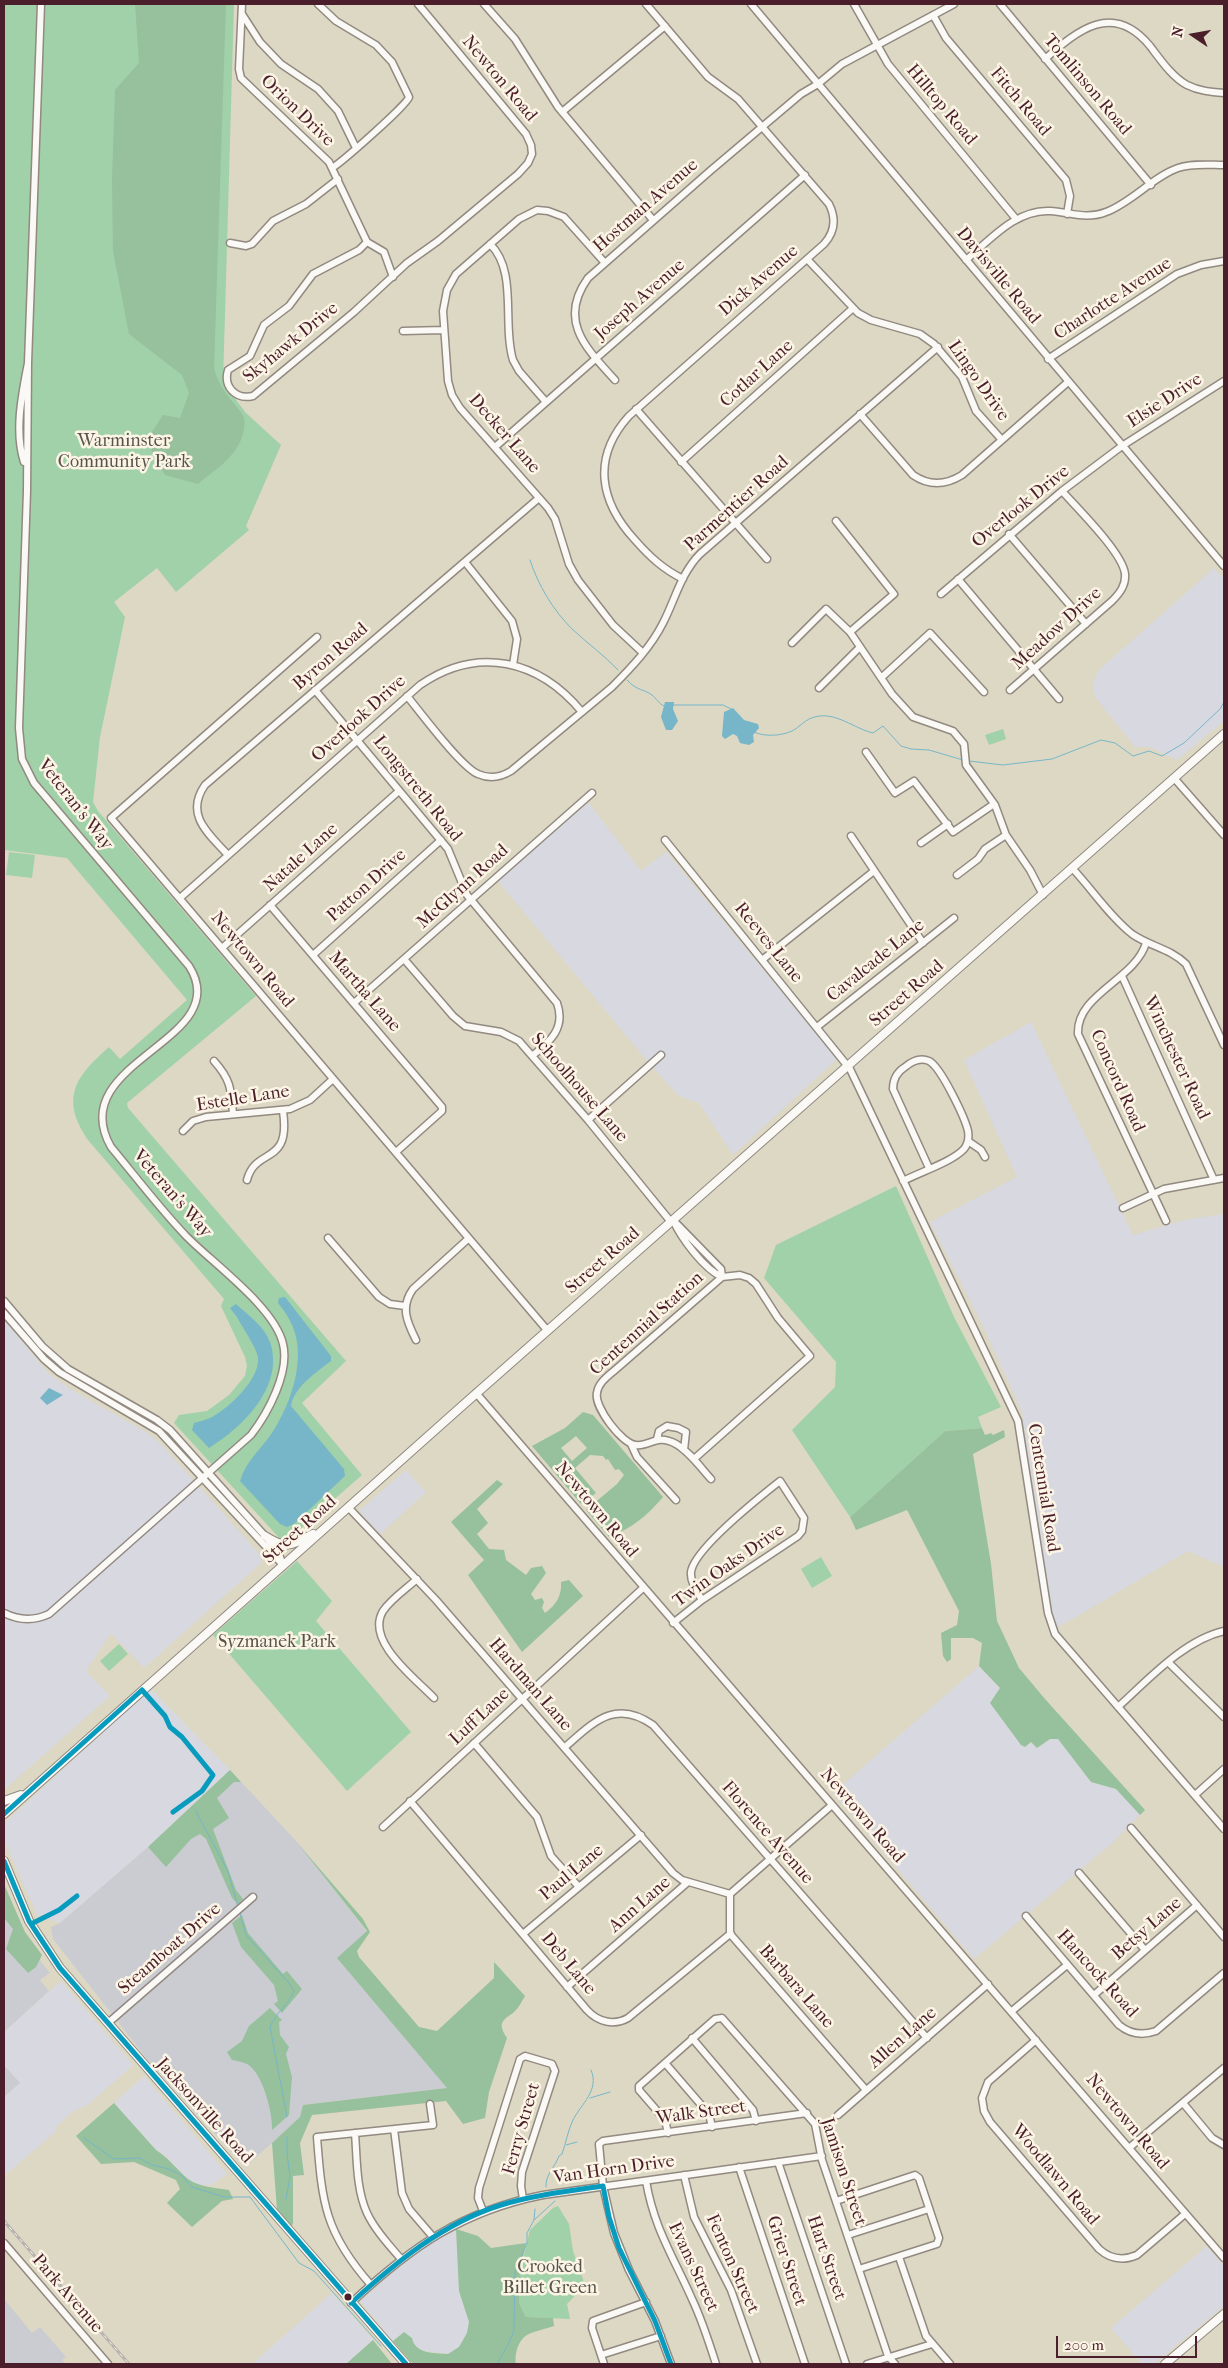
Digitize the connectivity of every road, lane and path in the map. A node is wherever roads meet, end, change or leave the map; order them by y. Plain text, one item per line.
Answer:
1 (41, 4) edge
2 (242, 4) edge
3 (318, 4) edge
4 (418, 4) edge
5 (646, 4) edge
6 (750, 4) edge
7 (854, 4) edge
8 (954, 4) edge
9 (1000, 4) edge
10 (488, 5) edge
11 (242, 14) junction
12 (933, 15) junction
13 (665, 26) junction
14 (878, 45) junction
15 (1045, 59) junction
16 (818, 84) junction
17 (1224, 93) edge
18 (562, 112) junction
19 (762, 127) junction
20 (356, 148) junction
21 (1224, 165) edge
22 (332, 168) junction
23 (805, 175) junction
24 (338, 179) junction
25 (1151, 185) junction
26 (1068, 214) junction
27 (1016, 219) junction
28 (653, 220) junction
29 (230, 243) dead end
30 (367, 243) junction
31 (490, 244) junction
32 (808, 258) junction
33 (966, 260) junction
34 (1224, 261) edge
35 (605, 263) junction
36 (399, 271) joint
37 (393, 277) junction
38 (852, 309) junction
39 (444, 330) junction
40 (403, 331) dead end
41 (938, 348) junction
42 (1048, 358) junction
43 (596, 359) junction
44 (615, 380) dead end
45 (1224, 381) edge
46 (1068, 382) junction
47 (546, 402) junction
48 (636, 409) junction
49 (860, 414) junction
50 (1002, 440) junction
51 (495, 446) junction
52 (1122, 446) junction
53 (681, 462) junction
54 (1062, 490) junction
55 (540, 498) junction
56 (836, 521) dead end
57 (736, 523) junction
58 (1010, 534) junction
59 (767, 559) dead end
60 (465, 562) junction
61 (1224, 566) edge
62 (683, 579) junction
63 (958, 579) junction
64 (941, 594) dead end
65 (1086, 624) junction
66 (850, 632) junction
67 (317, 637) dead end
68 (792, 643) dead end
69 (858, 648) junction
70 (643, 653) junction
71 (513, 665) junction
72 (1035, 670) junction
73 (881, 678) junction
74 (819, 688) dead end
75 (315, 690) junction
76 (1010, 690) dead end
77 (984, 692) dead end
78 (407, 696) junction
79 (1059, 699) dead end
80 (582, 712) junction
81 (1224, 734) edge
82 (358, 740) junction
83 (866, 752) dead end
84 (1174, 778) junction
85 (399, 791) junction
86 (592, 793) dead end
87 (994, 804) junction
88 (948, 824) junction
89 (1006, 835) junction
90 (851, 836) dead end
91 (1224, 836) edge
92 (441, 840) junction
93 (665, 840) dead end
94 (921, 843) dead end
95 (228, 855) junction
96 (1072, 868) junction
97 (874, 871) junction
98 (957, 875) dead end
99 (1043, 895) junction
100 (180, 898) junction
101 (471, 899) junction
102 (270, 906) junction
103 (954, 918) dead end
104 (1146, 942) junction
105 (923, 943) junction
106 (222, 948) junction
107 (313, 954) junction
108 (404, 960) junction
109 (762, 960) junction
110 (1122, 976) junction
111 (354, 1003) junction
112 (817, 1027) junction
113 (1224, 1045) edge
114 (661, 1055) dead end
115 (532, 1056) junction
116 (214, 1061) dead end
117 (848, 1066) junction
118 (333, 1079) junction
119 (282, 1111) junction
120 (233, 1114) junction
121 (588, 1120) junction
122 (183, 1131) dead end
123 (968, 1141) junction
124 (396, 1152) junction
125 (985, 1157) dead end
126 (929, 1168) junction
127 (1224, 1178) edge
128 (247, 1180) dead end
129 (1214, 1180) junction
130 (903, 1181) junction
131 (1153, 1194) junction
132 (1122, 1208) dead end
133 (672, 1221) junction
134 (1166, 1221) dead end
135 (328, 1238) dead end
136 (468, 1239) junction
137 (722, 1277) junction
138 (4, 1301) edge
139 (405, 1306) junction
140 (4, 1313) edge
141 (547, 1330) junction
142 (416, 1340) dead end
143 (476, 1393) junction
144 (657, 1439) junction
145 (631, 1444) junction
146 (684, 1450) junction
147 (694, 1459) junction
148 (208, 1473) junction
149 (201, 1479) junction
150 (711, 1479) dead end
151 (676, 1500) dead end
152 (348, 1507) junction
153 (324, 1529) junction
154 (265, 1536) junction
155 (283, 1565) junction
156 (416, 1579) junction
157 (643, 1588) junction
158 (702, 1600) junction
159 (4, 1613) edge
160 (674, 1624) junction
161 (1224, 1631) edge
162 (1168, 1663) junction
163 (434, 1698) dead end
164 (522, 1699) junction
165 (1118, 1707) junction
166 (1224, 1717) edge
167 (474, 1743) junction
168 (565, 1748) junction
169 (1224, 1769) edge
170 (28, 1792) junction
171 (1195, 1795) junction
172 (4, 1802) edge
173 (410, 1802) junction
174 (832, 1805) junction
175 (4, 1814) edge
176 (383, 1827) dead end
177 (1130, 1828) dead end
178 (1224, 1829) edge
179 (641, 1835) junction
180 (771, 1858) junction
181 (4, 1861) edge
182 (1079, 1873) dead end
183 (688, 1882) junction
184 (579, 1887) junction
185 (730, 1894) junction
186 (253, 1896) dead end
187 (1197, 1905) junction
188 (1026, 1916) dead end
189 (523, 1934) junction
190 (730, 1934) junction
191 (1224, 1937) edge
192 (1146, 1950) junction
193 (1067, 1965) junction
194 (1224, 1973) edge
195 (988, 1984) junction
196 (567, 1986) junction
197 (1094, 1995) junction
198 (1012, 2011) junction
199 (108, 2023) junction
200 (692, 2038) junction
201 (926, 2038) junction
202 (1036, 2040) junction
203 (665, 2063) junction
204 (1224, 2068) edge
205 (866, 2090) junction
206 (1183, 2103) junction
207 (430, 2104) dead end
208 (807, 2113) junction
209 (838, 2115) dead end
210 (756, 2120) junction
211 (712, 2126) junction
212 (394, 2129) junction
213 (668, 2132) junction
214 (355, 2133) junction
215 (1224, 2145) edge
216 (1130, 2148) junction
217 (822, 2156) junction
218 (778, 2162) junction
219 (739, 2167) junction
220 (684, 2175) junction
221 (646, 2180) junction
222 (603, 2186) junction
223 (523, 2199) junction
224 (836, 2201) junction
225 (929, 2209) junction
226 (483, 2211) junction
227 (1185, 2214) junction
228 (848, 2235) junction
229 (433, 2237) junction
230 (4, 2243) edge
231 (899, 2257) junction
232 (1224, 2258) edge
233 (401, 2259) junction
234 (859, 2270) junction
235 (372, 2285) junction
236 (646, 2302) junction
237 (351, 2303) junction
238 (1224, 2314) edge
239 (661, 2336) junction
240 (932, 2344) junction
241 (601, 2355) junction
242 (889, 2357) junction
243 (108, 2364) edge
244 (406, 2364) edge
245 (604, 2364) edge
246 (671, 2364) edge
247 (716, 2364) edge
248 (757, 2364) edge
249 (805, 2364) edge
250 (846, 2364) edge
251 (867, 2364) edge
252 (895, 2364) edge
253 (950, 2364) edge
254 (1165, 2364) edge

1 - 148 street, Veteran's Way
2 - 11 street, Orion Drive
3 - 20 street
4 - 36 street, Newton Road
5 - 13 street, Dick Avenue
6 - 16 street, Davisville Road
7 - 14 street, Hilltop Road
8 - 12 street, Hostman Avenue
9 - 15 street, Tomlinson Road
10 - 18 street
11 - 20 street
11 - 22 street, Orion Drive
12 - 14 street, Hostman Avenue
12 - 26 street, Fitch Road
13 - 18 street
13 - 19 street, Dick Avenue
14 - 16 street, Hostman Avenue
14 - 27 street, Hilltop Road
15 - 17 street
15 - 25 street, Tomlinson Road
16 - 19 street, Hostman Avenue
16 - 33 street, Davisville Road
18 - 28 street
19 - 23 street, Dick Avenue
19 - 28 street, Hostman Avenue
20 - 22 street
21 - 25 street
22 - 24 street, Orion Drive
23 - 32 street, Dick Avenue
23 - 43 street, Joseph Avenue
24 - 29 street
24 - 30 street
25 - 26 street
26 - 27 street
27 - 33 street
28 - 35 street, Hostman Avenue
30 - 37 street
30 - 37 street, Skyhawk Drive
31 - 35 street, Decker Lane
31 - 39 street, Decker Lane
31 - 47 street
32 - 38 street, Lingo Drive
32 - 48 street, Dick Avenue
33 - 42 street, Davisville Road
34 - 42 street, Charlotte Avenue
35 - 43 street, Hostman Avenue
36 - 37 street, Skyhawk Drive
38 - 41 street, Lingo Drive
38 - 53 street, Cotlar Lane
39 - 40 street
39 - 51 street, Decker Lane
41 - 49 street, Parmentier Road
41 - 50 street, Lingo Drive
42 - 46 street, Davisville Road
43 - 44 street, Hostman Avenue
43 - 47 street, Joseph Avenue
45 - 52 street, Elsie Drive
46 - 50 street
46 - 52 street, Davisville Road
47 - 51 street, Joseph Avenue
48 - 53 street
48 - 62 street, Dick Avenue
49 - 50 street
49 - 57 street, Parmentier Road
51 - 55 street, Decker Lane
52 - 54 street, Overlook Drive
52 - 61 street, Davisville Road
53 - 57 street
54 - 58 street, Overlook Drive
54 - 65 street, Meadow Drive
55 - 60 street, Byron Road
55 - 70 street, Decker Lane
56 - 66 street
57 - 59 street
57 - 62 street, Parmentier Road
58 - 63 street, Overlook Drive
58 - 65 street
60 - 71 street
60 - 75 street, Byron Road
62 - 70 street, Parmentier Road
63 - 64 street, Overlook Drive
63 - 72 street
65 - 72 street, Meadow Drive
66 - 68 street
66 - 69 street
67 - 100 street, Newtown Road
69 - 73 street
69 - 74 street
70 - 80 street, Parmentier Road
71 - 78 street, Overlook Drive
71 - 80 street, Overlook Drive
72 - 76 street, Meadow Drive
72 - 79 street
73 - 77 street
73 - 87 street
75 - 82 street, Longstreth Road
75 - 95 street, Byron Road
78 - 80 street, Parmentier Road
78 - 82 street, Overlook Drive
81 - 84 main road, Street Road
82 - 85 street, Longstreth Road
82 - 95 street, Overlook Drive
83 - 88 street
84 - 91 street
84 - 96 main road, Street Road
85 - 92 street, Longstreth Road
85 - 102 street, Natale Lane
86 - 101 street, McGlynn Road
87 - 88 street
87 - 89 street
88 - 94 street
89 - 98 street
89 - 99 street
90 - 97 street
92 - 101 street, Longstreth Road
92 - 107 street, Patton Drive
93 - 109 street, Reeves Lane
95 - 100 street, Overlook Drive
96 - 99 main road, Street Road
96 - 104 street
97 - 105 street
97 - 109 street
99 - 117 main road, Street Road
100 - 106 street, Newtown Road
101 - 108 street, McGlynn Road
101 - 115 street, Longstreth Road
102 - 106 street, Natale Lane
102 - 107 street, Martha Lane
103 - 105 street, Cavalcade Lane
104 - 110 street, Concord Road
104 - 113 street
105 - 112 street, Cavalcade Lane
106 - 118 street, Newtown Road
107 - 111 street, Martha Lane
108 - 111 street, McGlynn Road
108 - 115 street, Schoolhouse Lane
109 - 112 street, Reeves Lane
110 - 129 street, Winchester Road
110 - 131 street, Concord Road
111 - 124 street, Martha Lane
112 - 117 street, Reeves Lane
114 - 121 street
115 - 121 street, Schoolhouse Lane
116 - 120 street
117 - 130 street, Centennial Road
117 - 133 main road, Street Road
118 - 119 street, Estelle Lane
118 - 124 street, Newtown Road
119 - 120 street, Estelle Lane
119 - 128 street
120 - 122 street, Estelle Lane
121 - 133 street, Schoolhouse Lane
123 - 125 street
123 - 126 street
123 - 126 street
124 - 136 street, Newtown Road
126 - 130 street
127 - 129 street
129 - 131 street
130 - 165 street, Centennial Road
131 - 132 street
131 - 134 street, Concord Road
133 - 137 street, Schoolhouse Lane
133 - 141 main road, Street Road
135 - 139 street
136 - 139 street
136 - 141 street, Newtown Road
137 - 145 street, Centennial Station
137 - 147 street, Centennial Station
138 - 148 street
139 - 142 street
140 - 149 street
141 - 143 main road, Street Road
143 - 152 main road, Street Road
143 - 157 street, Newtown Road
144 - 145 street
144 - 146 street
144 - 146 street
145 - 151 street
146 - 147 street
147 - 150 street
148 - 149 street, Veteran's Way
148 - 154 street
149 - 155 street
149 - 159 street, Veteran's Way
152 - 153 main road, Street Road
152 - 156 street, Hardman Lane
153 - 154 main road
153 - 155 main road, Street Road
154 - 155 street
155 - 170 main road, Street Road
156 - 163 street
156 - 164 street, Hardman Lane
157 - 160 street, Newtown Road
157 - 164 street, Luff Lane
158 - 158 street, Twin Oaks Drive
158 - 160 street, Twin Oaks Drive
160 - 174 street, Newtown Road
161 - 162 street
162 - 165 street
162 - 166 street
164 - 167 street, Luff Lane
164 - 168 street, Hardman Lane
165 - 171 street, Centennial Road
167 - 173 street, Luff Lane
167 - 184 street
168 - 179 street, Hardman Lane
168 - 180 street, Florence Avenue
169 - 171 street
170 - 172 main road
170 - 175 main road, Street Road
171 - 178 street, Centennial Road
173 - 176 street, Luff Lane
173 - 189 street, Deb Lane
174 - 180 street
174 - 195 street, Newtown Road
177 - 187 street
179 - 183 street, Hardman Lane
179 - 184 street, Paul Lane
180 - 185 street
180 - 201 street, Florence Avenue
181 - 199 main road, Jacksonville Road
182 - 192 street
183 - 185 street, Ann Lane
183 - 196 street, Ann Lane
184 - 189 street, Paul Lane
185 - 190 street
186 - 199 street, Steamboat Drive
187 - 191 street
187 - 192 street, Betsy Lane
188 - 193 street, Hancock Road
189 - 196 street, Deb Lane
190 - 196 street, Deb Lane
190 - 205 street, Barbara Lane
192 - 197 street, Betsy Lane
193 - 197 street, Hancock Road
193 - 198 street
194 - 197 street, Hancock Road
195 - 198 street, Newtown Road
195 - 201 street, Allen Lane
198 - 202 street, Newtown Road
199 - 237 main road, Jacksonville Road
200 - 203 street
200 - 208 street, Jamison Street
200 - 210 street
201 - 205 street, Allen Lane
202 - 216 street, Newtown Road
202 - 227 street, Woodlawn Road
203 - 211 street
203 - 213 street
204 - 206 street
205 - 209 street, Allen Lane
206 - 215 street
206 - 216 street
207 - 212 street
208 - 210 street, Walk Street
208 - 217 street, Jamison Street
210 - 211 street, Walk Street
211 - 213 street, Walk Street
212 - 214 street
212 - 229 street
213 - 222 street, Walk Street
214 - 233 street
214 - 235 street
216 - 227 street, Newtown Road
217 - 218 street, Van Horn Drive
217 - 224 street, Jamison Street
218 - 219 street, Van Horn Drive
218 - 250 street, Hart Street
219 - 220 street, Van Horn Drive
219 - 249 street, Grier Street
220 - 221 street, Van Horn Drive
220 - 248 street, Fenton Street
221 - 222 street, Van Horn Drive
221 - 247 street, Evans Street
222 - 223 street, Van Horn Drive
222 - 236 street
223 - 226 street, Van Horn Drive
223 - 226 street, Ferry Street
224 - 225 street
224 - 228 street, Jamison Street
225 - 228 street
225 - 231 street
226 - 229 street, Van Horn Drive
227 - 232 street, Newtown Road
228 - 234 street, Jamison Street
229 - 233 street, Van Horn Drive
230 - 243 street, Park Avenue
231 - 234 street
231 - 240 street
233 - 235 street, Van Horn Drive
234 - 242 street, Jamison Street
235 - 237 street, Van Horn Drive
236 - 239 street
236 - 241 street
237 - 244 main road, Jacksonville Road
238 - 254 main road
239 - 241 street
239 - 246 street
240 - 242 street
240 - 253 street
241 - 245 street
242 - 251 street
242 - 252 street, Jamison Street

